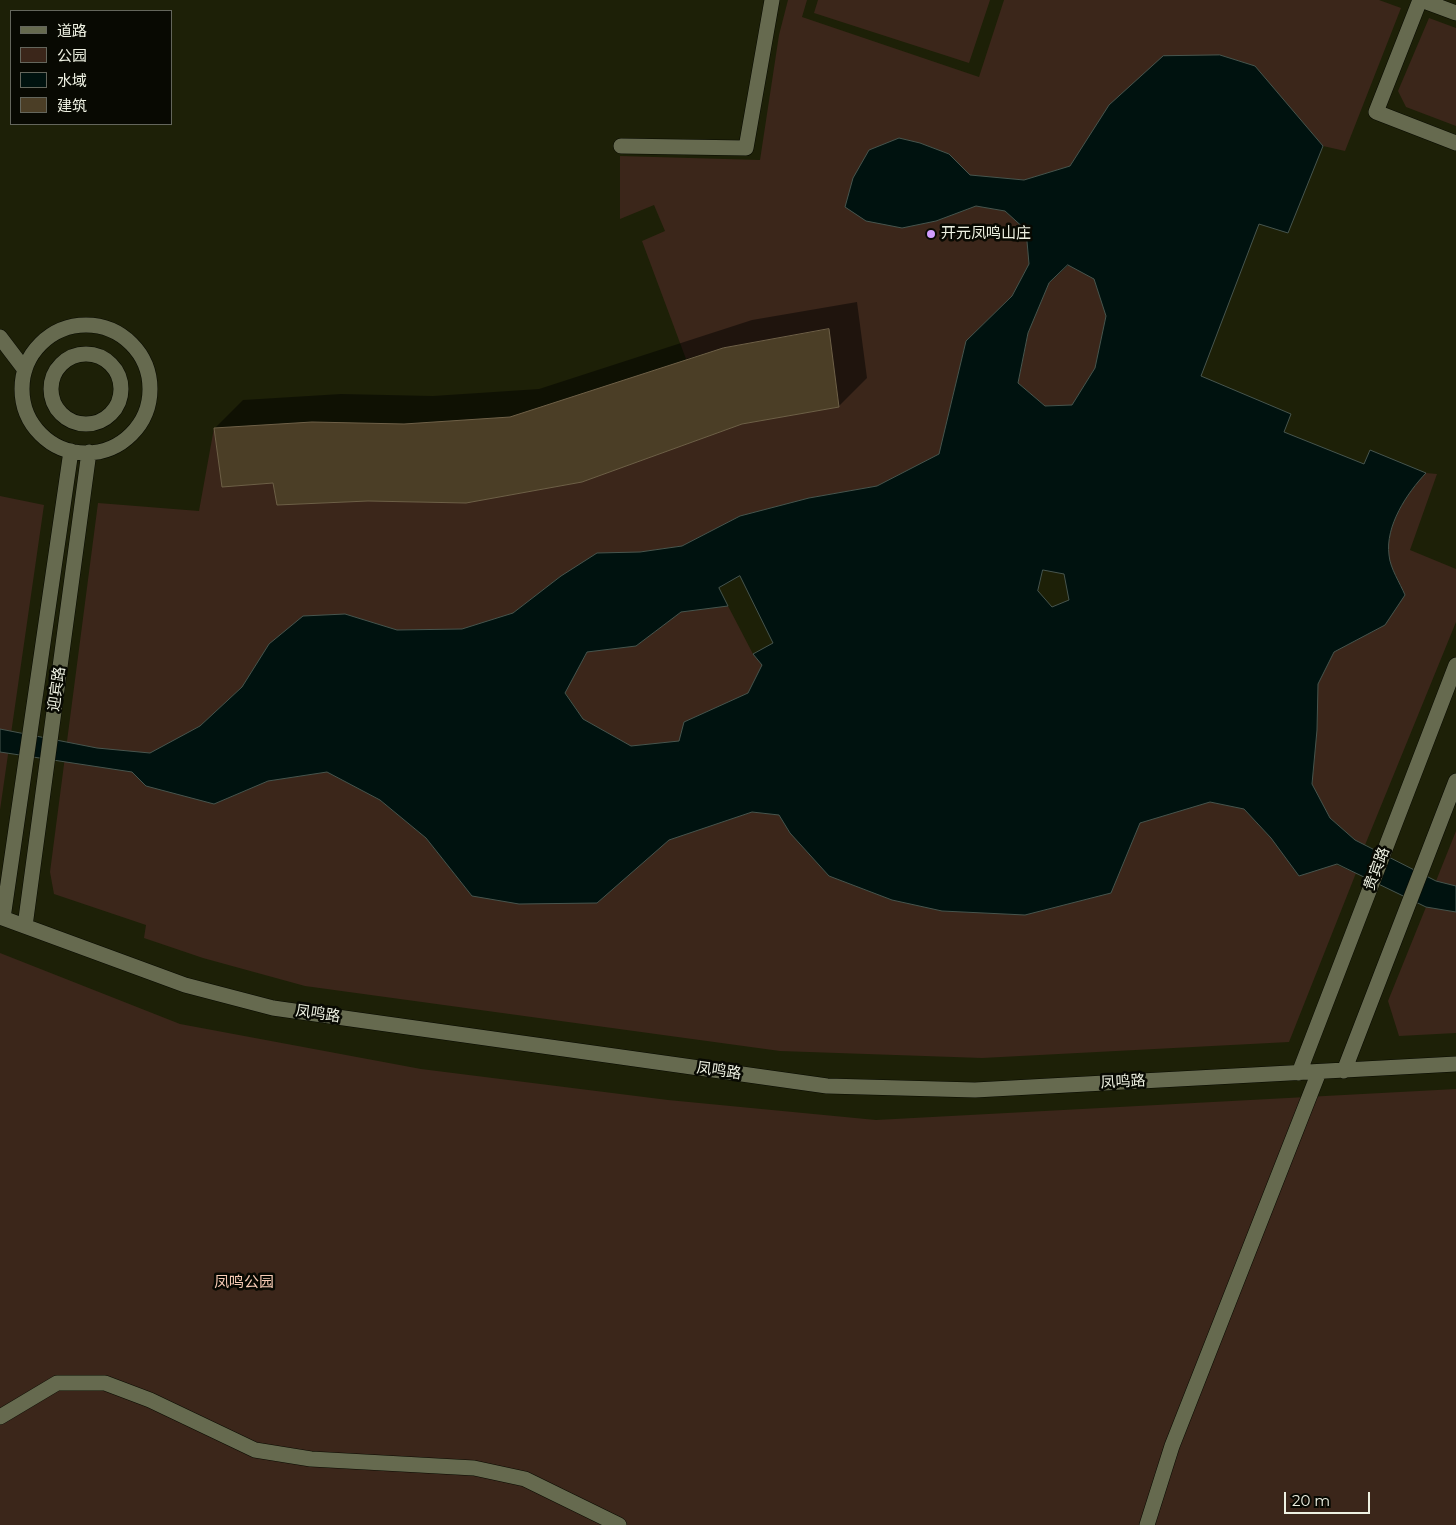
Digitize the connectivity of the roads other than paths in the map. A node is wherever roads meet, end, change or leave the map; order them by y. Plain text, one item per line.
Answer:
1 (772, 0) edge
2 (1421, 0) edge
3 (1456, 13) edge
4 (1456, 143) edge
5 (621, 146) dead end
6 (0, 337) edge
7 (0, 356) edge
8 (25, 370) junction
9 (51, 389) joint
10 (71, 451) junction
11 (89, 452) junction
12 (1456, 665) edge
13 (1456, 781) edge
14 (2, 917) edge
15 (25, 926) junction
16 (1456, 1064) edge
17 (1344, 1071) junction
18 (1319, 1072) junction
19 (1299, 1073) junction
20 (0, 1417) edge
21 (619, 1525) edge
22 (1147, 1525) edge

1 - 5 street
2 - 3 street
2 - 4 street
6 - 8 street
7 - 8 street
8 - 10 street
8 - 11 street
9 - 9 street
10 - 11 street
10 - 14 street, 迎宾路
11 - 15 street, 迎宾路
12 - 19 street, 贵宾路
13 - 17 street
14 - 15 street, 凤鸣路
15 - 19 street, 凤鸣路
16 - 17 street, 凤鸣路
17 - 18 street, 凤鸣路
18 - 19 street, 凤鸣路
18 - 22 street
20 - 21 street

